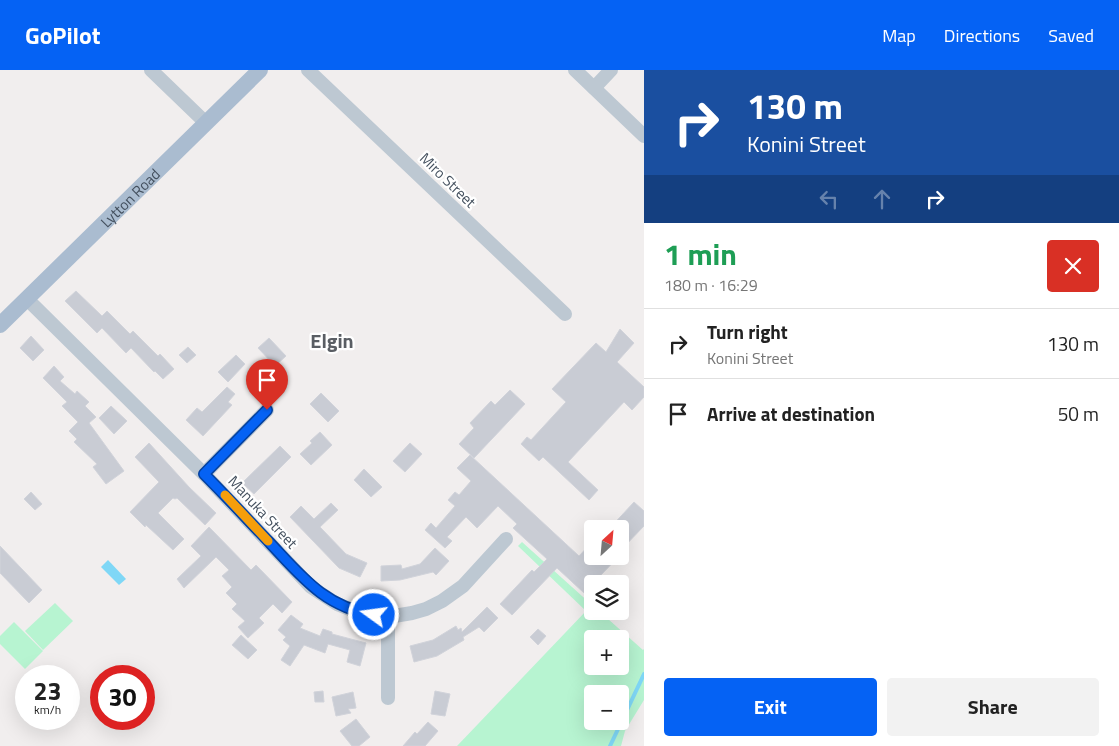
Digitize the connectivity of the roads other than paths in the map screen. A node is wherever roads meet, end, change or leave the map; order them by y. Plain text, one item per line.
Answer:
1 (151, 70) edge
2 (260, 70) edge
3 (308, 70) edge
4 (575, 70) edge
5 (611, 70) edge
6 (594, 88) junction
7 (206, 123) junction
8 (644, 136) edge
9 (27, 299) junction
10 (565, 314) dead end
11 (0, 325) edge
12 (267, 410) dead end
13 (204, 474) junction
14 (506, 539) dead end
15 (388, 617) junction
16 (388, 698) dead end

1 - 7 street
2 - 7 main road, Lytton Road
3 - 10 street, Miro Street
4 - 6 street
5 - 6 street
6 - 8 street
7 - 9 main road, Lytton Road
9 - 11 main road, Lytton Road
9 - 13 street, Manuka Street
12 - 13 street
13 - 15 street, Manuka Street
14 - 15 street, Manuka Street
15 - 16 street

